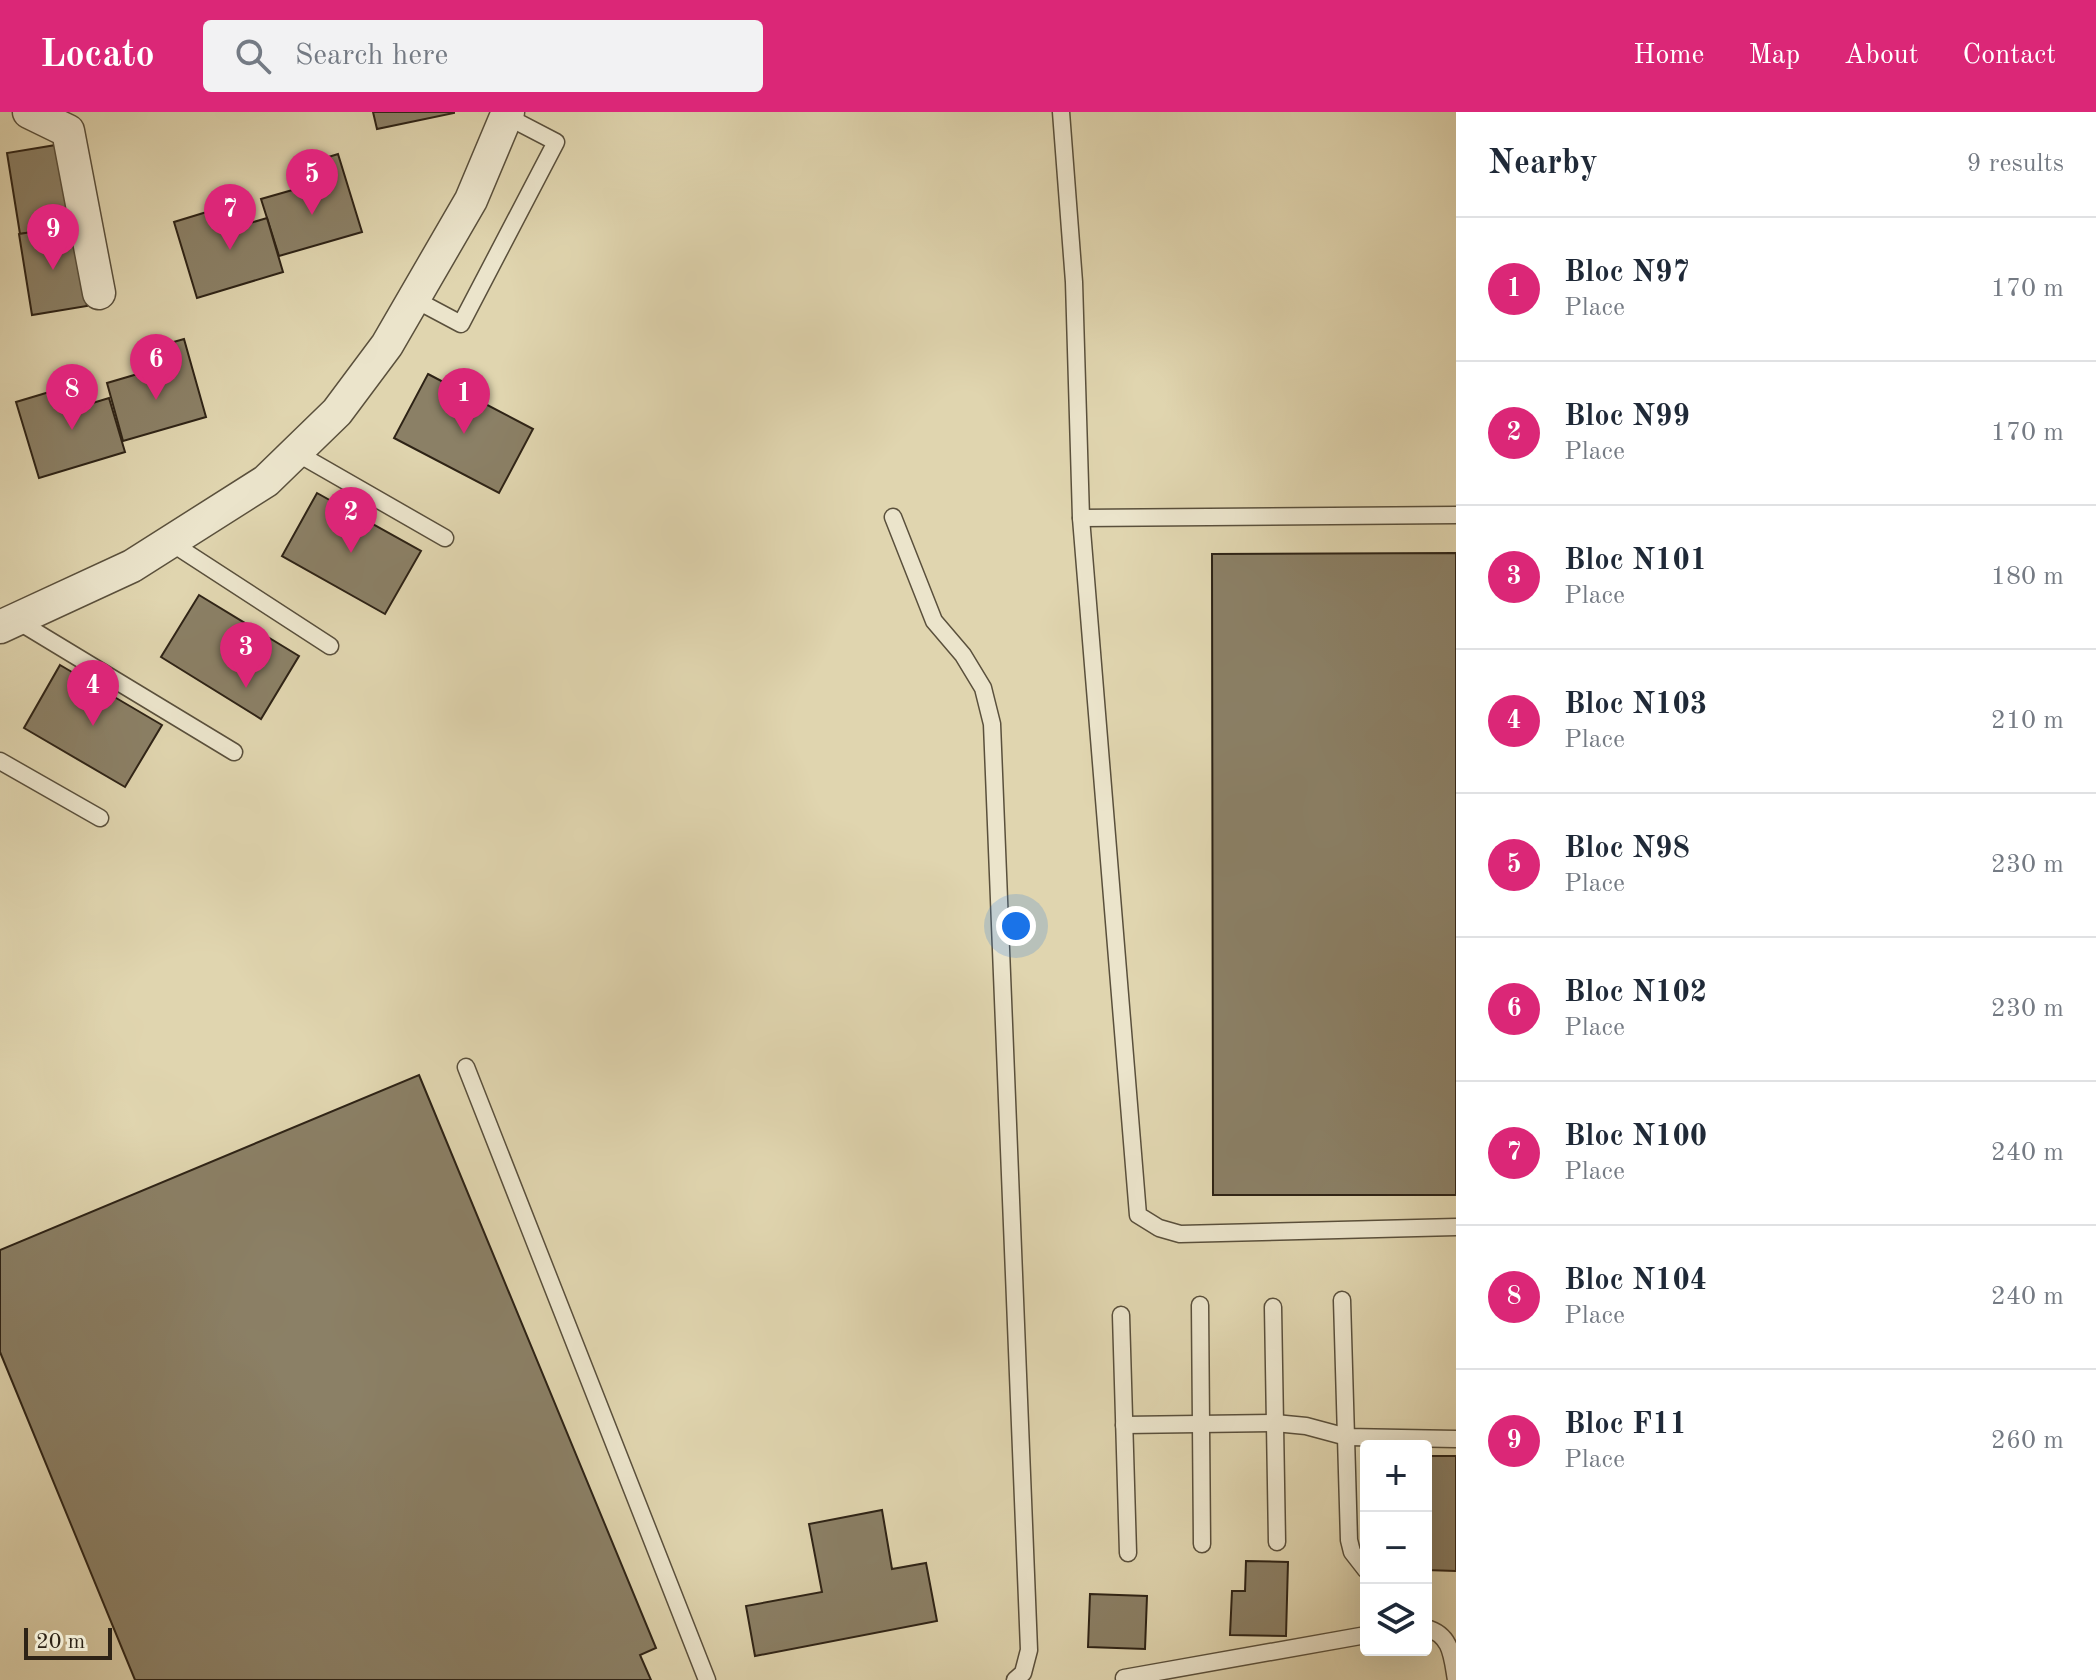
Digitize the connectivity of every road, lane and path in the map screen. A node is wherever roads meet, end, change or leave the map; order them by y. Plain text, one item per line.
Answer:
1 (29, 112) edge
2 (1061, 112) edge
3 (507, 114) edge
4 (99, 293) dead end
5 (414, 299) junction
6 (295, 452) junction
7 (1456, 515) edge
8 (893, 517) dead end
9 (1081, 518) junction
10 (445, 538) dead end
11 (170, 542) junction
12 (8, 623) edge
13 (330, 646) dead end
14 (234, 752) dead end
15 (0, 761) edge
16 (100, 818) dead end
17 (466, 1067) dead end
18 (1456, 1227) edge
19 (1342, 1300) dead end
20 (1200, 1305) dead end
21 (1273, 1307) dead end
22 (1121, 1315) dead end
23 (1275, 1423) junction
24 (1201, 1424) junction
25 (1124, 1425) junction
26 (1347, 1437) junction
27 (1456, 1439) edge
28 (1277, 1542) dead end
29 (1202, 1544) dead end
30 (1128, 1553) dead end
31 (1360, 1562) edge
32 (1432, 1630) edge
33 (1360, 1636) edge
34 (1124, 1678) edge
35 (707, 1680) edge
36 (1015, 1680) edge
37 (1456, 1680) edge

1 - 4 street
2 - 9 lane
3 - 5 street
3 - 5 lane
5 - 6 street
6 - 10 lane
6 - 11 street
7 - 9 lane
8 - 36 lane
9 - 18 lane
11 - 12 street
11 - 13 lane
12 - 14 lane
15 - 16 lane
17 - 35 lane
19 - 26 lane
20 - 24 lane
21 - 23 lane
22 - 25 lane
23 - 24 lane
23 - 26 lane
23 - 28 lane
24 - 25 lane
24 - 29 lane
25 - 30 lane
26 - 27 lane
26 - 31 lane
32 - 37 lane
33 - 34 lane

